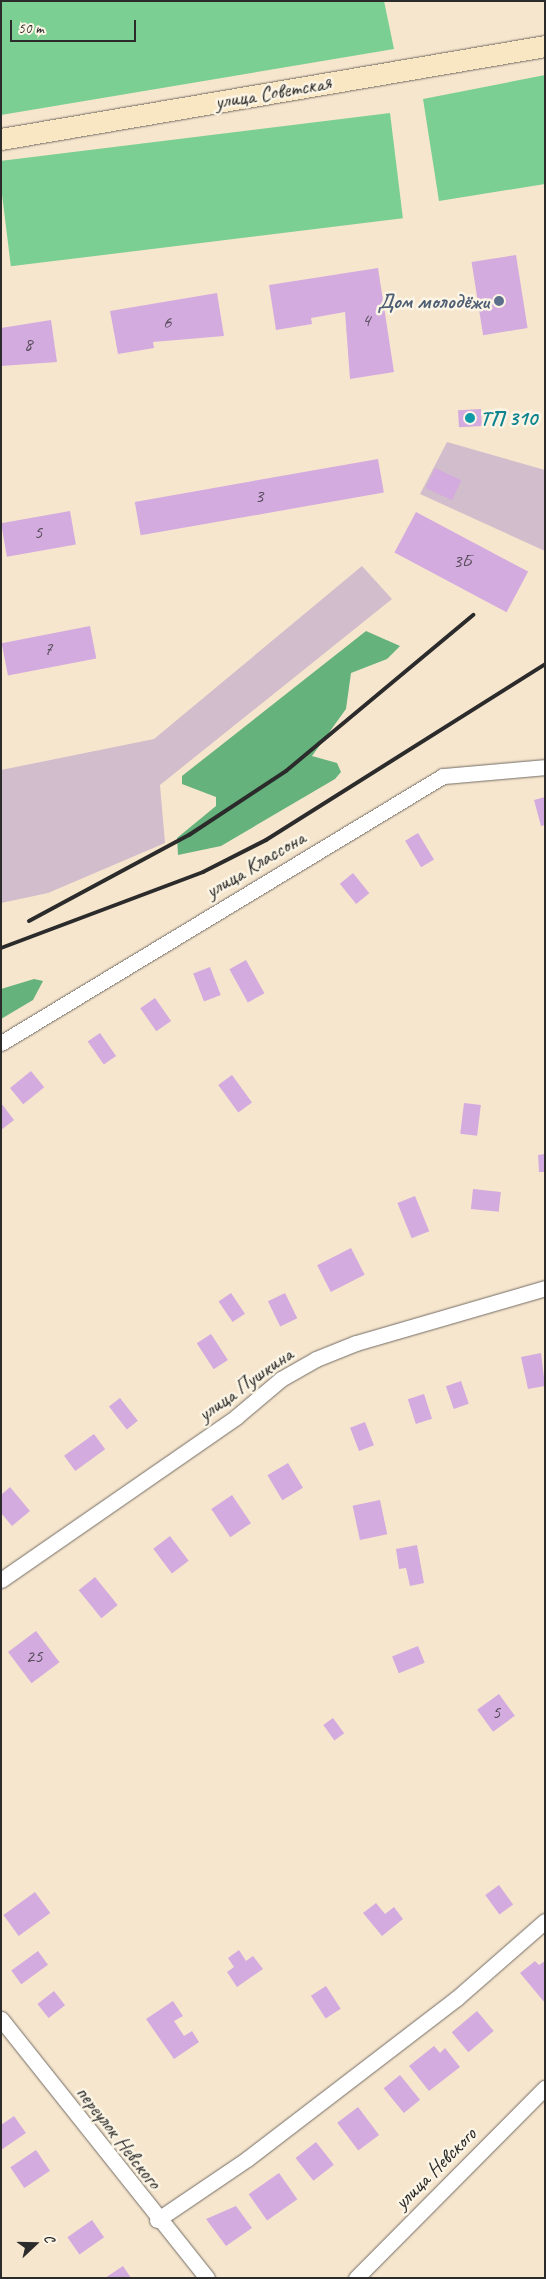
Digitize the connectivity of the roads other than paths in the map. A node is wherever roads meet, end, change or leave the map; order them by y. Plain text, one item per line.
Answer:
1 (545, 46) edge
2 (1, 139) edge
3 (545, 767) edge
4 (1, 1043) edge
5 (545, 1288) edge
6 (1, 1580) edge
7 (545, 1922) edge
8 (1, 2020) edge
9 (545, 2088) edge
10 (157, 2220) junction
11 (207, 2278) edge
12 (356, 2278) edge

1 - 2 street, улица Советская
3 - 4 street, улица Классона
5 - 6 street, улица Пушкина
7 - 10 street
8 - 10 street, переулок Невского
9 - 12 street, улица Невского
10 - 11 street, переулок Невского

